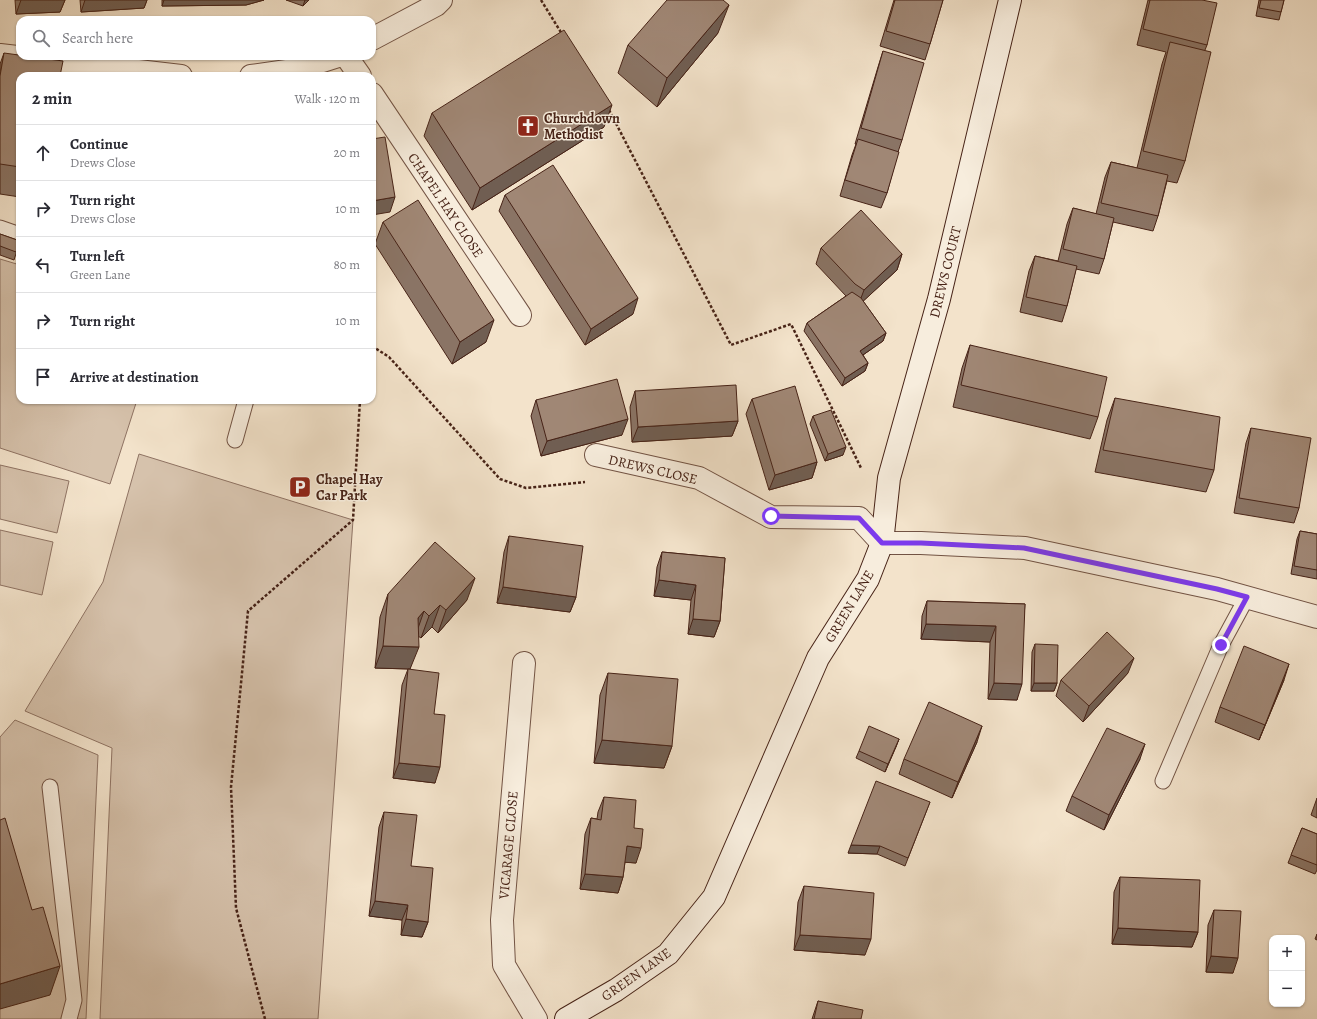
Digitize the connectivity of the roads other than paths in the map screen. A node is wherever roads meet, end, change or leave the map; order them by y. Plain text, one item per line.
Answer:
1 (441, 0) edge
2 (1010, 0) edge
3 (376, 37) edge
4 (0, 55) edge
5 (16, 57) edge
6 (43, 60) edge
7 (325, 60) edge
8 (349, 60) edge
9 (147, 72) edge
10 (280, 72) edge
11 (357, 72) edge
12 (376, 100) edge
13 (0, 228) edge
14 (16, 234) edge
15 (520, 315) dead end
16 (245, 404) edge
17 (235, 440) dead end
18 (596, 455) dead end
19 (882, 543) junction
20 (1247, 597) junction
21 (1317, 617) edge
22 (524, 662) dead end
23 (1163, 781) dead end
24 (50, 788) dead end
25 (69, 1019) edge
26 (536, 1019) edge
27 (566, 1019) edge

1 - 3 street
2 - 19 street, DREWS COURT
4 - 5 street
6 - 9 street
7 - 10 street
8 - 11 street
12 - 15 street, CHAPEL HAY CLOSE
13 - 14 lane
16 - 17 lane
18 - 19 street, DREWS CLOSE
19 - 20 street
19 - 27 street, GREEN LANE
20 - 21 street
20 - 23 lane
22 - 26 street, VICARAGE CLOSE
24 - 25 lane

